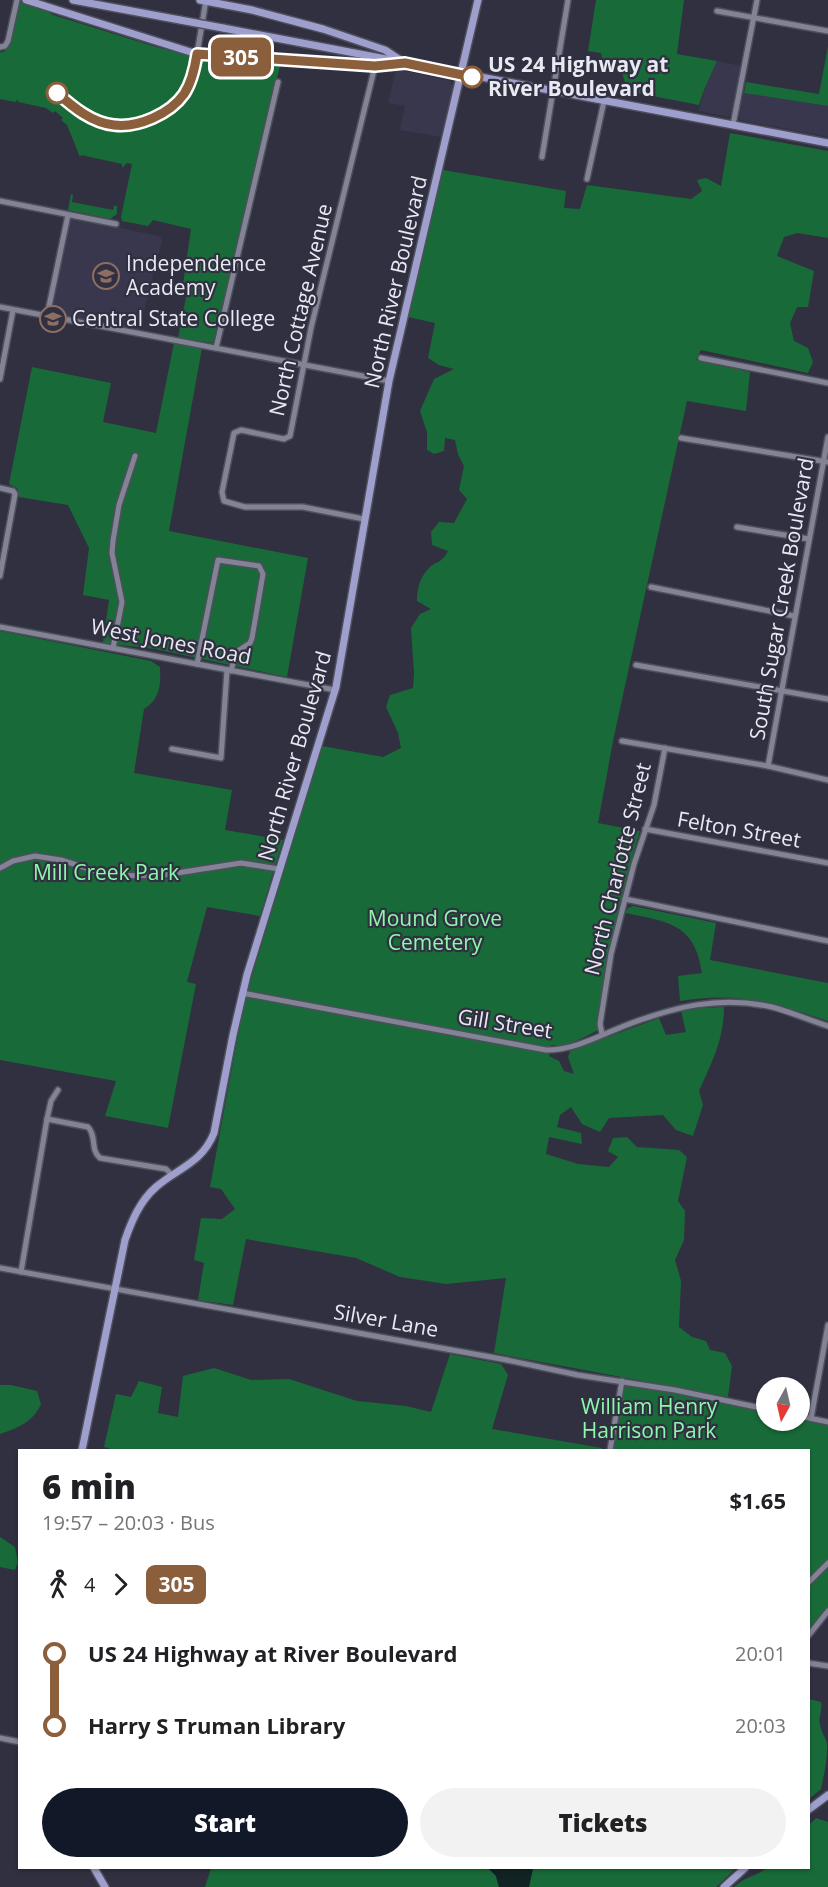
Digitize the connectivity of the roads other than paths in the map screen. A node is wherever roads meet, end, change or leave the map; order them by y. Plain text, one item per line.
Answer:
1 (16, 0) edge
2 (26, 0) edge
3 (73, 0) edge
4 (204, 0) edge
5 (478, 0) edge
6 (568, 0) edge
7 (757, 0) edge
8 (220, 2) edge
9 (717, 11) dead end
10 (754, 18) junction
11 (828, 31) edge
12 (0, 47) edge
13 (197, 54) junction
14 (405, 63) junction
15 (375, 66) junction
16 (461, 74) junction
17 (278, 82) dead end
18 (552, 91) junction
19 (604, 101) junction
20 (733, 126) junction
21 (828, 143) edge
22 (542, 157) dead end
23 (587, 179) dead end
24 (0, 201) edge
25 (68, 215) junction
26 (116, 224) dead end
27 (0, 307) edge
28 (13, 310) junction
29 (47, 316) junction
30 (216, 348) junction
31 (701, 358) dead end
32 (304, 364) junction
33 (0, 379) edge
34 (389, 381) junction
35 (828, 383) edge
36 (828, 437) edge
37 (681, 438) dead end
38 (135, 456) dead end
39 (826, 462) edge
40 (0, 488) edge
41 (364, 519) junction
42 (737, 527) dead end
43 (809, 539) junction
44 (0, 576) edge
45 (651, 587) dead end
46 (794, 616) junction
47 (0, 627) edge
48 (113, 648) junction
49 (197, 664) junction
50 (636, 665) dead end
51 (229, 670) junction
52 (335, 690) junction
53 (782, 691) junction
54 (828, 699) edge
55 (622, 741) dead end
56 (665, 748) junction
57 (172, 749) dead end
58 (768, 766) junction
59 (828, 780) edge
60 (645, 829) junction
61 (828, 863) edge
62 (0, 868) edge
63 (279, 869) junction
64 (624, 899) junction
65 (828, 941) edge
66 (242, 993) junction
67 (828, 1026) edge
68 (603, 1034) junction
69 (58, 1090) dead end
70 (47, 1119) junction
71 (172, 1175) junction
72 (0, 1268) edge
73 (21, 1272) junction
74 (115, 1289) junction
75 (828, 1325) edge
76 (622, 1381) junction
77 (756, 1407) edge
78 (811, 1419) joint
79 (828, 1422) edge
80 (82, 1449) edge
81 (610, 1449) edge
82 (828, 1563) edge
83 (810, 1581) edge
84 (828, 1611) edge
85 (810, 1634) edge
86 (810, 1663) edge
87 (828, 1666) edge
88 (0, 1738) edge
89 (18, 1742) edge
90 (828, 1795) edge
91 (810, 1808) edge
92 (95, 1869) edge
93 (744, 1869) edge
94 (105, 1887) edge
95 (723, 1887) edge

1 - 12 street
2 - 13 main road
3 - 14 main road, bridge
4 - 8 main road
4 - 13 street
5 - 16 main road, North River Boulevard
6 - 18 street
7 - 10 street
8 - 14 main road
9 - 10 street
10 - 11 street
10 - 20 street
13 - 15 main road
14 - 15 main road
14 - 16 main road
15 - 32 street, North Cottage Avenue
16 - 18 main road
16 - 34 main road, North River Boulevard
17 - 30 street
18 - 19 main road
18 - 22 street
19 - 20 main road
19 - 23 street
20 - 21 main road
24 - 25 street
25 - 26 street
25 - 29 street
27 - 28 street
28 - 29 street
28 - 33 street
29 - 30 street
30 - 32 street
31 - 35 street
32 - 34 street
32 - 41 street, North Cottage Avenue
34 - 41 main road, North River Boulevard
36 - 39 street, South Sugar Creek Boulevard
37 - 39 street
38 - 48 street
39 - 43 street, South Sugar Creek Boulevard
40 - 44 street
41 - 52 main road, North River Boulevard
42 - 43 street
43 - 46 street, South Sugar Creek Boulevard
45 - 46 street
46 - 53 street, South Sugar Creek Boulevard
47 - 48 street, West Jones Road
48 - 49 street, West Jones Road
49 - 51 street, West Jones Road
49 - 51 street
50 - 53 street
51 - 52 street, West Jones Road
51 - 57 street
52 - 63 main road, North River Boulevard
53 - 54 street
53 - 58 street, South Sugar Creek Boulevard
55 - 56 street
56 - 58 street
56 - 60 street, North Charlotte Street
58 - 59 street
60 - 61 street, Felton Street
60 - 64 street, North Charlotte Street
62 - 63 street
63 - 66 main road, North River Boulevard
64 - 65 street
64 - 68 street, North Charlotte Street
66 - 68 street, Gill Street
66 - 71 main road, North River Boulevard
67 - 68 street, Gill Street
69 - 70 street
70 - 71 street
70 - 73 street
71 - 74 main road, North River Boulevard
72 - 73 street, Silver Lane
73 - 74 street, Silver Lane
74 - 76 street, Silver Lane
74 - 80 main road, North River Boulevard
75 - 78 street
76 - 77 street, Silver Lane
76 - 81 street
78 - 79 street
82 - 83 street
84 - 85 street
86 - 87 street
88 - 89 street
90 - 91 main road
92 - 94 main road
93 - 95 main road

